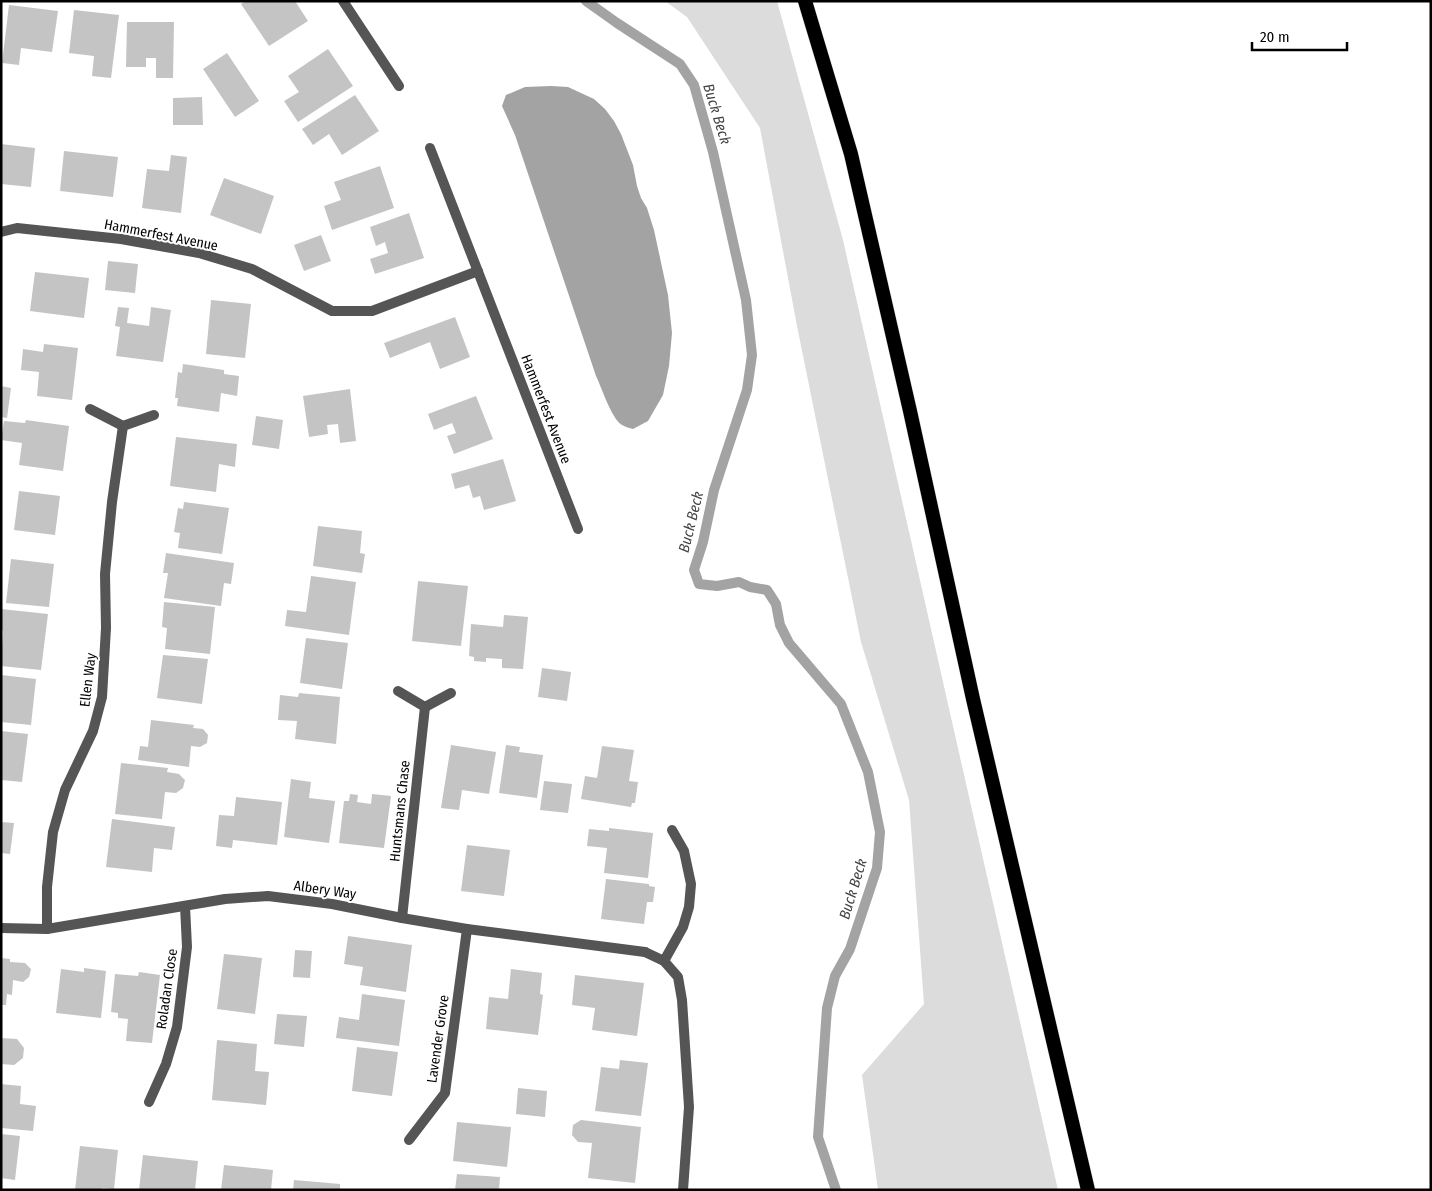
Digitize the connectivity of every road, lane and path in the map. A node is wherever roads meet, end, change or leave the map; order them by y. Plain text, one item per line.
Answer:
1 (342, 1) edge
2 (805, 1) edge
3 (399, 86) dead end
4 (430, 148) dead end
5 (1, 232) edge
6 (478, 271) junction
7 (90, 409) dead end
8 (154, 415) dead end
9 (123, 426) junction
10 (578, 529) dead end
11 (398, 691) dead end
12 (450, 693) dead end
13 (424, 707) junction
14 (672, 830) dead end
15 (185, 906) junction
16 (402, 918) junction
17 (1, 928) edge
18 (47, 929) junction
19 (467, 929) junction
20 (664, 961) junction
21 (149, 1102) dead end
22 (409, 1140) dead end
23 (683, 1190) edge
24 (1088, 1190) edge

1 - 3 street
2 - 24 highway
4 - 6 street, Hammerfest Avenue
5 - 6 street, Hammerfest Avenue
6 - 10 street, Hammerfest Avenue
7 - 9 street
8 - 9 street
9 - 18 street, Ellen Way
11 - 13 street
12 - 13 street
13 - 16 street, Huntsmans Chase
14 - 20 street
15 - 16 street, Albery Way
15 - 18 street, Albery Way
15 - 21 street, Roladan Close
16 - 19 street, Albery Way
17 - 18 street, Albery Way
19 - 20 street, Albery Way
19 - 22 street, Lavender Grove
20 - 23 street

